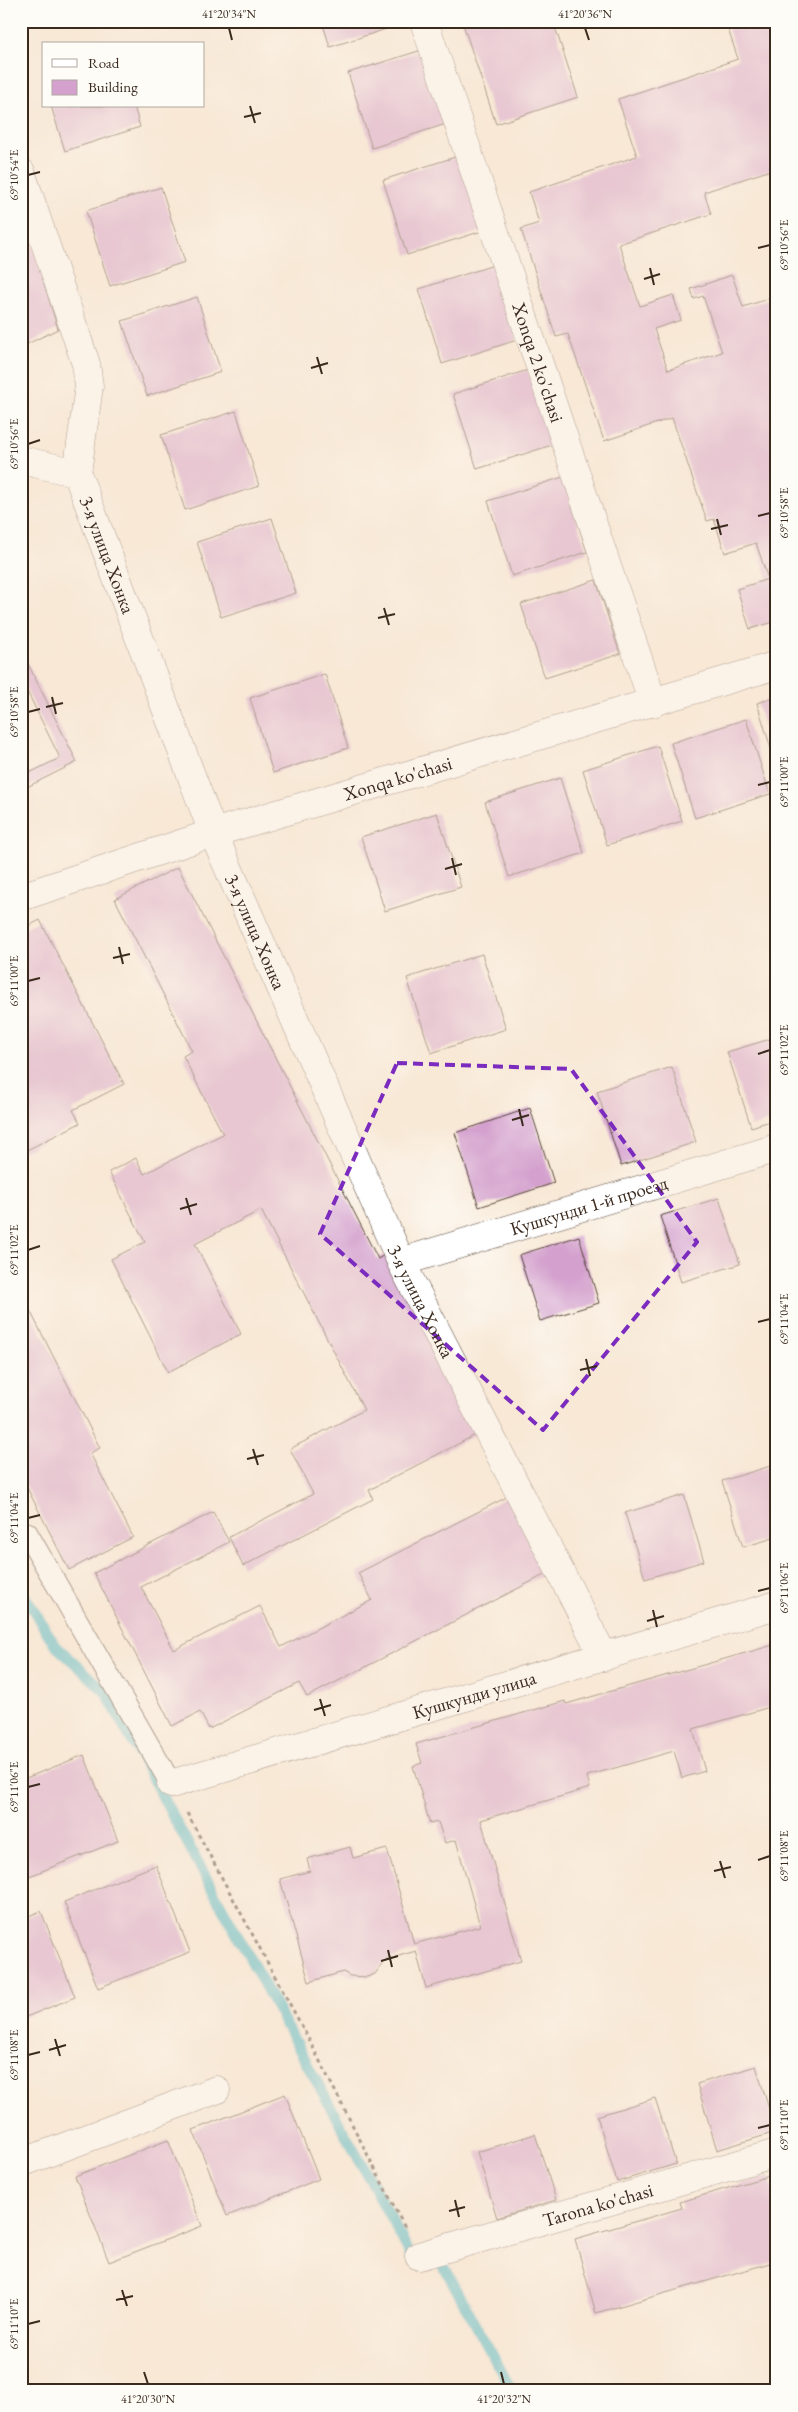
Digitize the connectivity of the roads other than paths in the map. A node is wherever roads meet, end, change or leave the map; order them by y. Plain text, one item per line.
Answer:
1 (424, 21) edge
2 (21, 172) edge
3 (21, 460) edge
4 (77, 473) junction
5 (777, 665) edge
6 (653, 704) junction
7 (213, 833) junction
8 (21, 897) edge
9 (777, 1148) edge
10 (401, 1262) junction
11 (27, 1533) dead end
12 (777, 1605) edge
13 (604, 1657) junction
14 (171, 1784) joint
15 (216, 2090) dead end
16 (777, 2153) edge
17 (21, 2162) edge
18 (420, 2256) road end

1 - 6 street, Xonqa 2 ko'chasi
2 - 4 street, 3-я улица Хонка
3 - 4 street
4 - 7 street, 3-я улица Хонка
5 - 6 street, Xonqa ko'chasi
6 - 7 street, Xonqa ko'chasi
7 - 8 street, Xonqa ko'chasi
7 - 10 street, 3-я улица Хонка
9 - 10 street, Кушкунди 1-й проезд
10 - 13 street, 3-я улица Хонка
11 - 14 lane
12 - 13 street, Кушкунди улица
13 - 14 street, Кушкунди улица
15 - 17 street
16 - 18 street, Tarona ko'chasi

